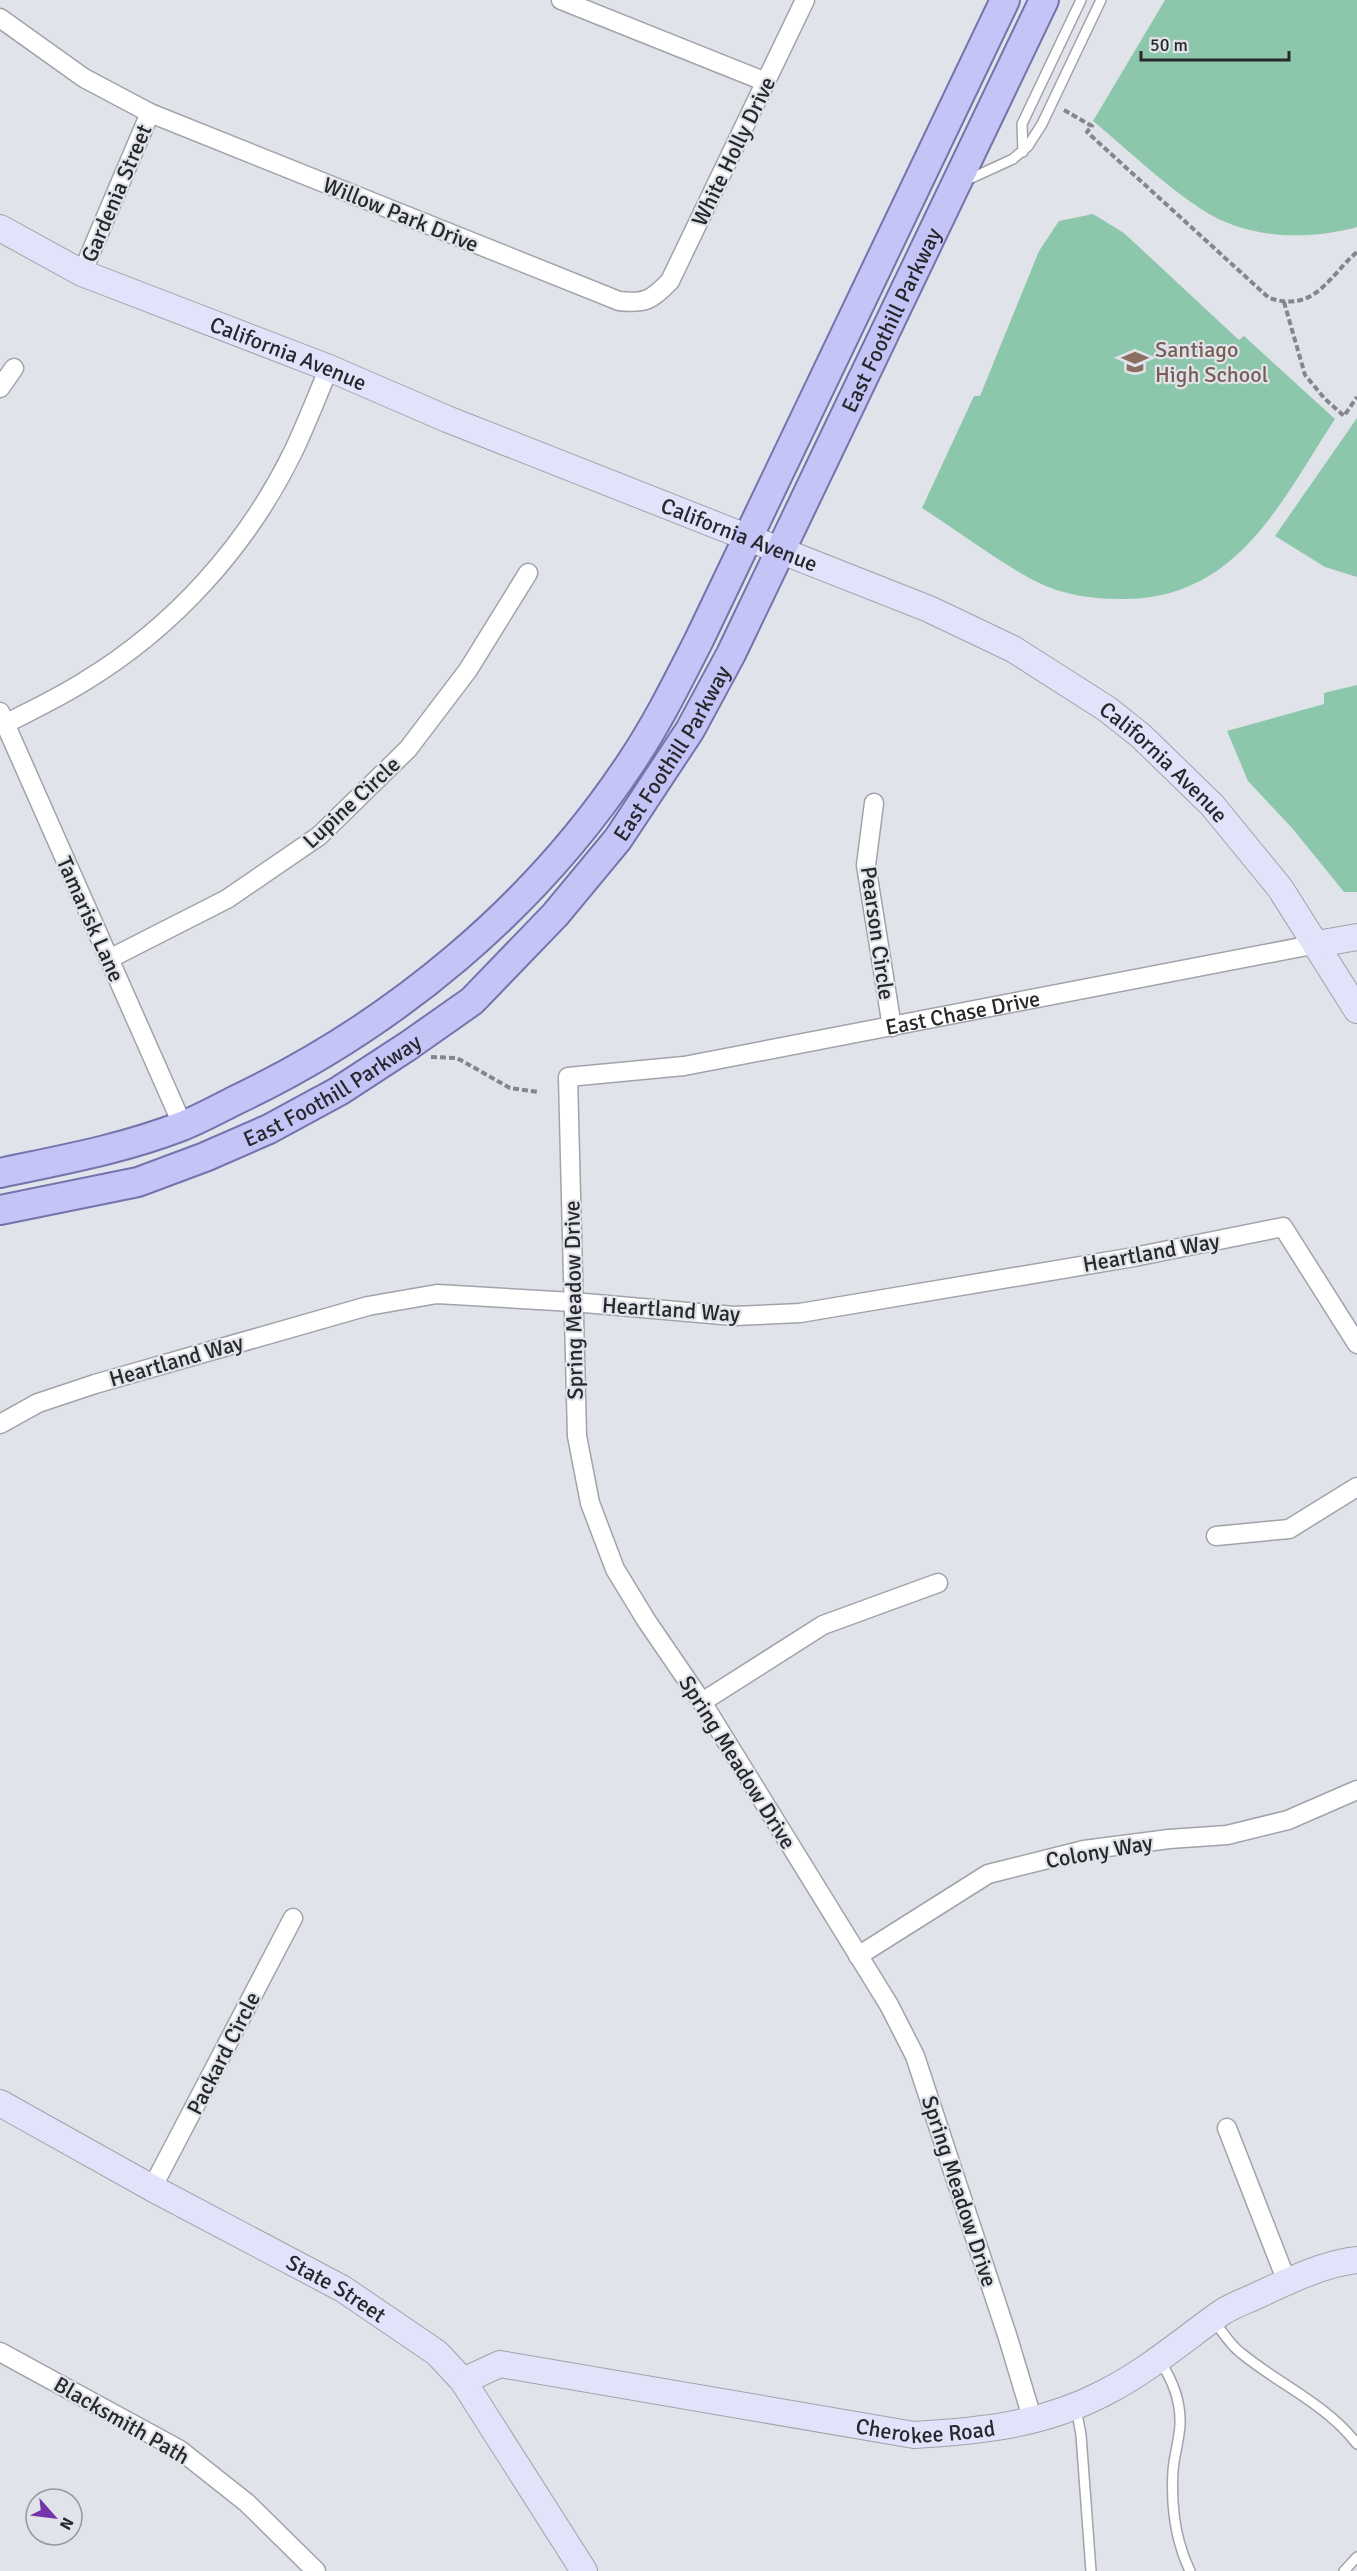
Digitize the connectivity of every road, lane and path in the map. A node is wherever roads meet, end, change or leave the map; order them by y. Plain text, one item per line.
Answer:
1 (561, 0) edge
2 (805, 0) edge
3 (1005, 0) edge
4 (1044, 0) edge
5 (1081, 0) edge
6 (1101, 0) edge
7 (0, 18) edge
8 (766, 82) junction
9 (1064, 110) dead end
10 (150, 113) junction
11 (1023, 152) junction
12 (955, 186) junction
13 (0, 228) edge
14 (1357, 252) edge
15 (82, 273) junction
16 (654, 297) joint
17 (1284, 302) junction
18 (14, 368) dead end
19 (329, 368) junction
20 (0, 388) edge
21 (1357, 396) edge
22 (750, 537) junction
23 (781, 549) junction
24 (528, 573) dead end
25 (3, 718) edge
26 (874, 803) dead end
27 (1357, 937) edge
28 (1317, 944) junction
29 (109, 959) junction
30 (1357, 1010) edge
31 (891, 1027) junction
32 (430, 1057) dead end
33 (568, 1077) joint
34 (538, 1092) dead end
35 (183, 1126) junction
36 (0, 1173) edge
37 (0, 1209) edge
38 (573, 1302) junction
39 (1357, 1344) edge
40 (0, 1424) edge
41 (1357, 1486) edge
42 (1216, 1536) dead end
43 (938, 1583) dead end
44 (702, 1702) junction
45 (1357, 1790) edge
46 (293, 1918) dead end
47 (858, 1956) junction
48 (0, 2103) edge
49 (1227, 2128) dead end
50 (152, 2188) junction
51 (1357, 2260) edge
52 (1287, 2282) junction
53 (1213, 2319) junction
54 (0, 2352) edge
55 (1158, 2358) junction
56 (463, 2381) junction
57 (1075, 2406) junction
58 (1033, 2421) junction
59 (1357, 2444) edge
60 (1357, 2557) edge
61 (316, 2571) edge
62 (584, 2571) edge
63 (1091, 2571) edge
64 (1190, 2571) edge
65 (1344, 2571) edge

1 - 8 street
2 - 8 street, White Holly Drive
3 - 22 main road, East Foothill Parkway
4 - 12 main road, East Foothill Parkway
5 - 11 lane
6 - 11 lane
7 - 10 street, Willow Park Drive
8 - 16 street, White Holly Drive
9 - 17 path
10 - 15 street, Gardenia Street
10 - 16 street, Willow Park Drive
11 - 12 lane
12 - 23 main road, East Foothill Parkway
13 - 15 street, California Avenue
14 - 17 path
15 - 19 street, California Avenue
17 - 21 path
18 - 20 street
19 - 22 street, California Avenue
19 - 25 street
22 - 23 street, California Avenue
22 - 35 main road, East Foothill Parkway
23 - 28 street, California Avenue
23 - 37 main road, East Foothill Parkway
24 - 29 street, Lupine Circle
25 - 29 street, Tamarisk Lane
26 - 31 street, Pearson Circle
27 - 28 street, East Chase Drive
28 - 30 street, California Avenue
28 - 31 street, East Chase Drive
29 - 35 street, Tamarisk Lane
31 - 33 street, East Chase Drive
32 - 34 path
33 - 38 street, Spring Meadow Drive
35 - 36 main road, East Foothill Parkway
35 - 37 main road
38 - 39 street, Heartland Way
38 - 40 street, Heartland Way
38 - 44 street, Spring Meadow Drive
41 - 42 street
43 - 44 street
44 - 47 street, Spring Meadow Drive
45 - 47 street, Colony Way
46 - 50 street, Packard Circle
47 - 58 street, Spring Meadow Drive
48 - 50 street, State Street
49 - 52 street
50 - 56 street, State Street
51 - 52 street, Cherokee Road
52 - 53 street, Cherokee Road
53 - 55 street, Cherokee Road
53 - 59 lane
54 - 61 street, Blacksmith Path
55 - 57 street, Cherokee Road
55 - 64 lane
56 - 58 street, Cherokee Road
56 - 62 street, State Street
57 - 58 street, Cherokee Road
57 - 63 lane
60 - 65 lane

